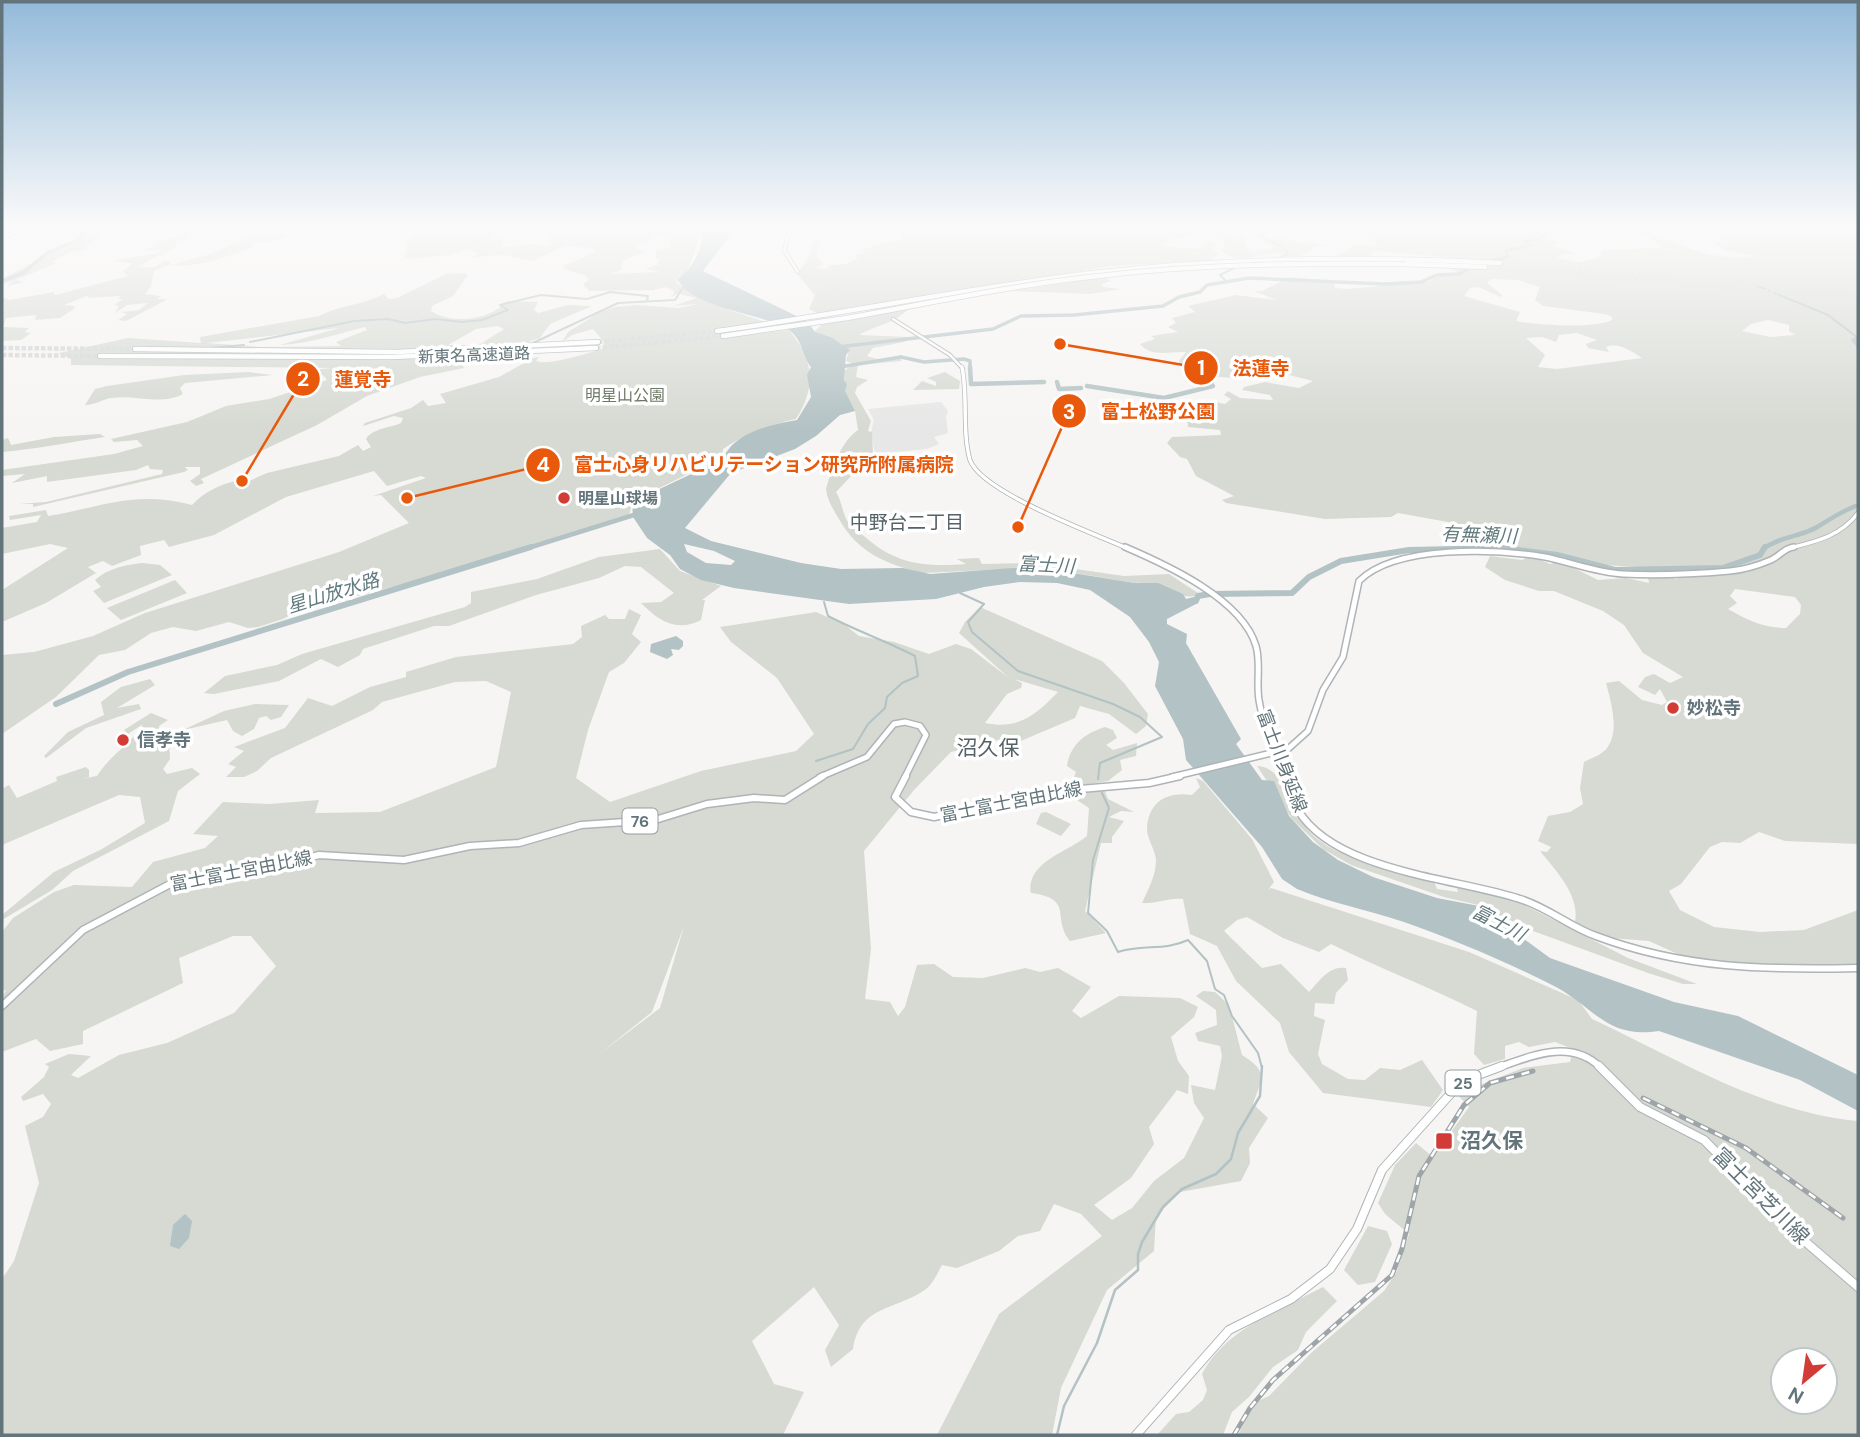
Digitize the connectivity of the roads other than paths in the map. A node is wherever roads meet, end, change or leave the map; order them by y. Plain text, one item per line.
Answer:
1 (959, 294) edge
2 (976, 294) edge
3 (893, 318) tunnel mouth
4 (717, 331) tunnel mouth
5 (723, 336) tunnel mouth
6 (135, 349) tunnel mouth
7 (488, 352) junction
8 (100, 356) tunnel mouth
9 (1858, 513) edge
10 (1277, 754) junction
11 (1858, 968) edge
12 (2, 1006) edge
13 (1858, 1287) edge
14 (1136, 1435) edge

1 - 4 highway, bridge
2 - 5 highway, bridge
3 - 10 main road, 富士川身延線
6 - 7 highway, 新東名高速道路
7 - 7 highway, 新東名高速道路
7 - 8 highway, 新東名高速道路
9 - 10 main road, 富士富士宮由比線 / 76
10 - 11 main road, 富士川身延線
10 - 12 main road, 富士富士宮由比線 / 76
13 - 14 main road, 富士宮芝川線 / 25

